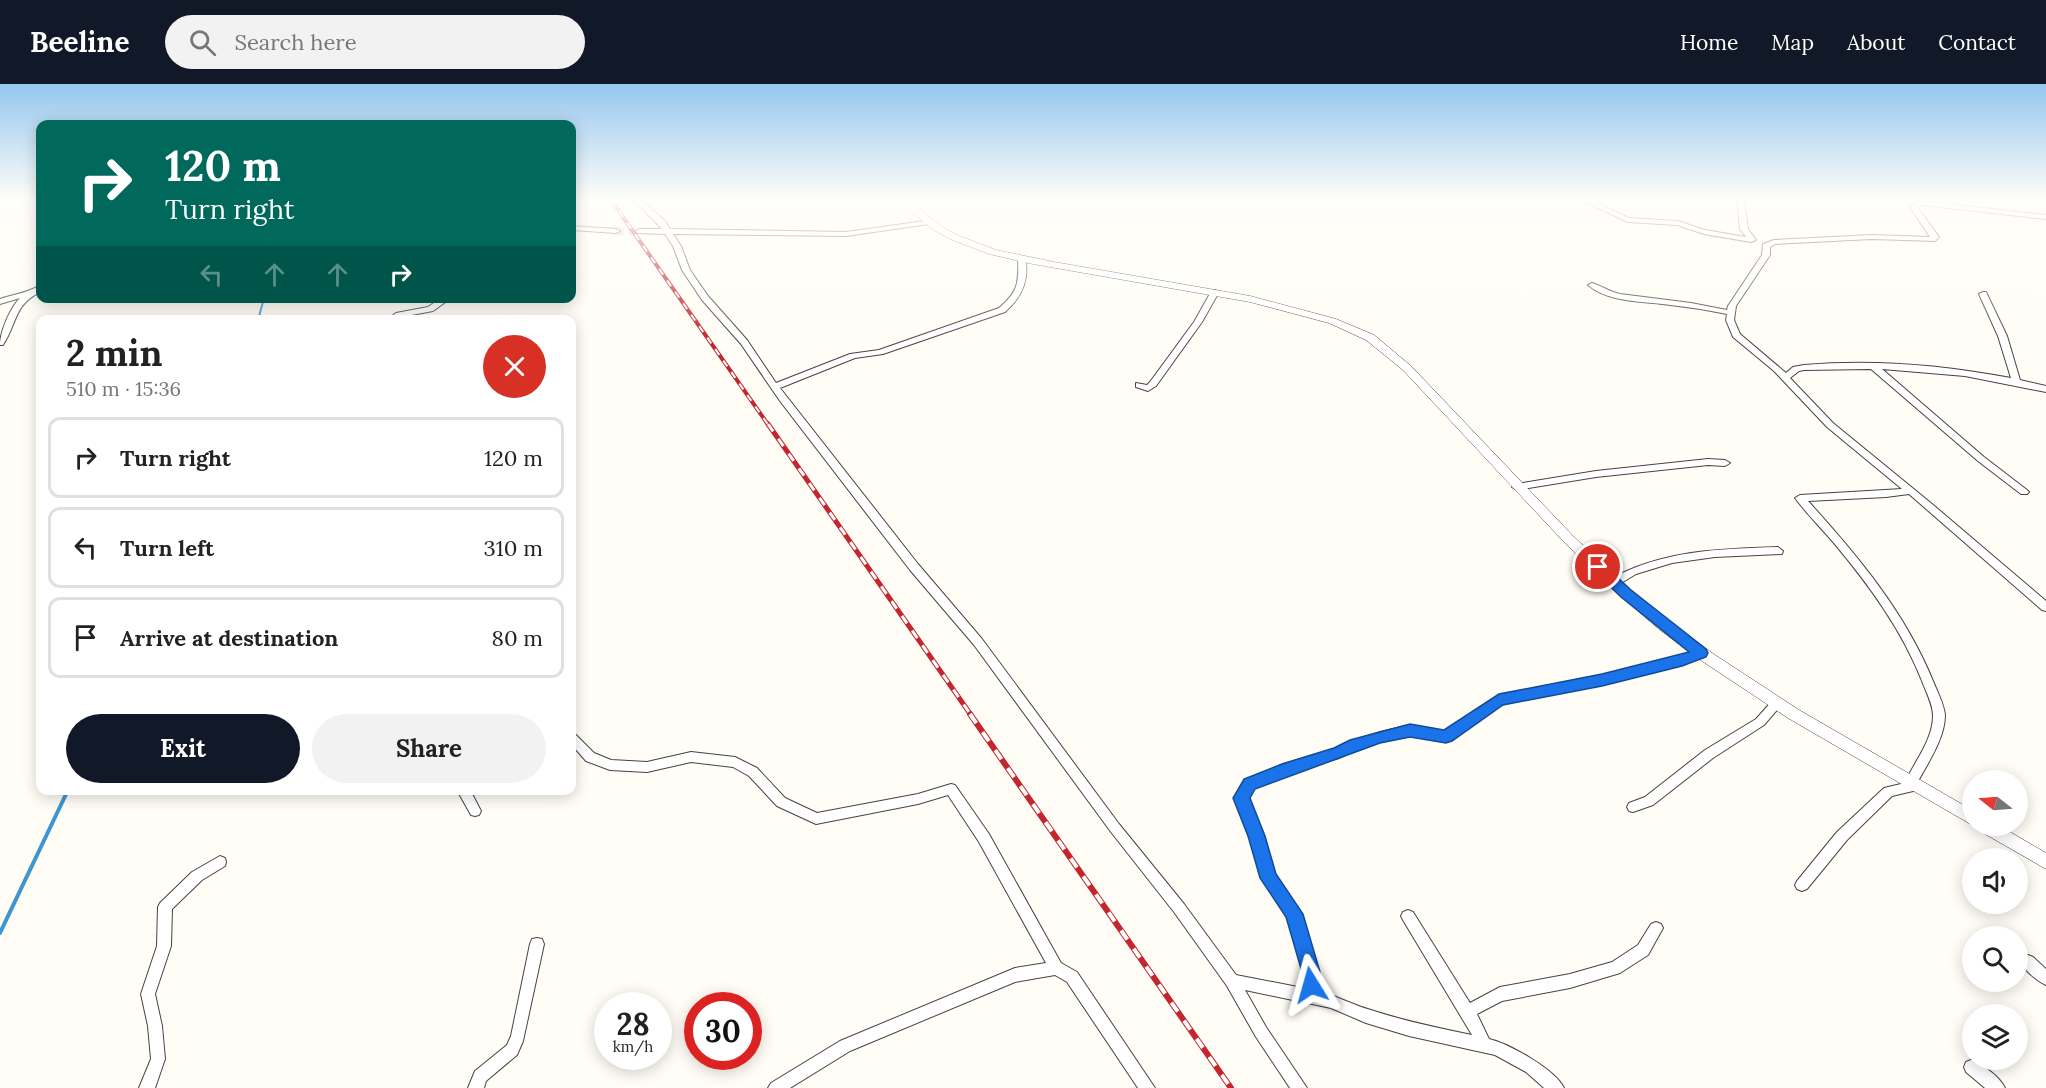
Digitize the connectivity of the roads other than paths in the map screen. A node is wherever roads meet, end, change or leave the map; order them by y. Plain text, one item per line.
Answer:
1 (1766, 246) edge
2 (676, 247) edge
3 (975, 247) edge
4 (1022, 259) junction
5 (1592, 285) dead end
6 (36, 290) edge
7 (36, 291) edge
8 (1215, 292) junction
9 (1983, 294) dead end
10 (0, 302) edge
11 (439, 303) edge
12 (1731, 313) junction
13 (399, 315) edge
14 (0, 343) edge
15 (1872, 365) junction
16 (1785, 377) junction
17 (2016, 382) junction
18 (1139, 385) dead end
19 (774, 387) junction
20 (2046, 389) edge
21 (1725, 463) dead end
22 (1517, 487) junction
23 (1910, 491) junction
24 (2024, 492) dead end
25 (1778, 550) dead end
26 (1614, 582) junction
27 (2046, 607) edge
28 (1701, 653) junction
29 (1777, 703) junction
30 (576, 742) edge
31 (1911, 782) junction
32 (466, 795) edge
33 (1633, 807) dead end
34 (475, 811) dead end
35 (1962, 812) edge
36 (2002, 836) edge
37 (220, 862) dead end
38 (2046, 862) edge
39 (1802, 885) dead end
40 (1407, 916) dead end
41 (1656, 928) dead end
42 (537, 944) dead end
43 (2028, 962) dead end
44 (1056, 968) junction
45 (2046, 978) edge
46 (1232, 981) junction
47 (1310, 997) junction
48 (1467, 1012) junction
49 (1484, 1046) junction
50 (1975, 1070) edge
51 (147, 1088) edge
52 (476, 1088) edge
53 (776, 1088) edge
54 (1147, 1088) edge
55 (1299, 1088) edge
56 (1556, 1088) edge
57 (1997, 1088) edge

1 - 12 street
2 - 19 street
3 - 4 street
4 - 8 street
4 - 19 street
5 - 12 street
6 - 10 street
7 - 14 street
8 - 18 street
8 - 22 street
9 - 17 street
11 - 13 street
12 - 16 street
15 - 16 street
15 - 17 street
15 - 24 street
16 - 23 street
17 - 20 street
19 - 46 street
21 - 22 street
22 - 26 street
23 - 27 street
23 - 31 street
25 - 26 street
26 - 28 street
28 - 29 street
28 - 47 street
29 - 31 street
29 - 33 street
30 - 44 street
31 - 35 street
31 - 39 street
32 - 34 street
36 - 38 street
37 - 51 street
40 - 48 street
41 - 48 street
42 - 52 street
43 - 45 street
44 - 53 street
44 - 54 street
46 - 47 street
46 - 55 street
47 - 49 street
48 - 49 street
49 - 56 street
50 - 57 street

